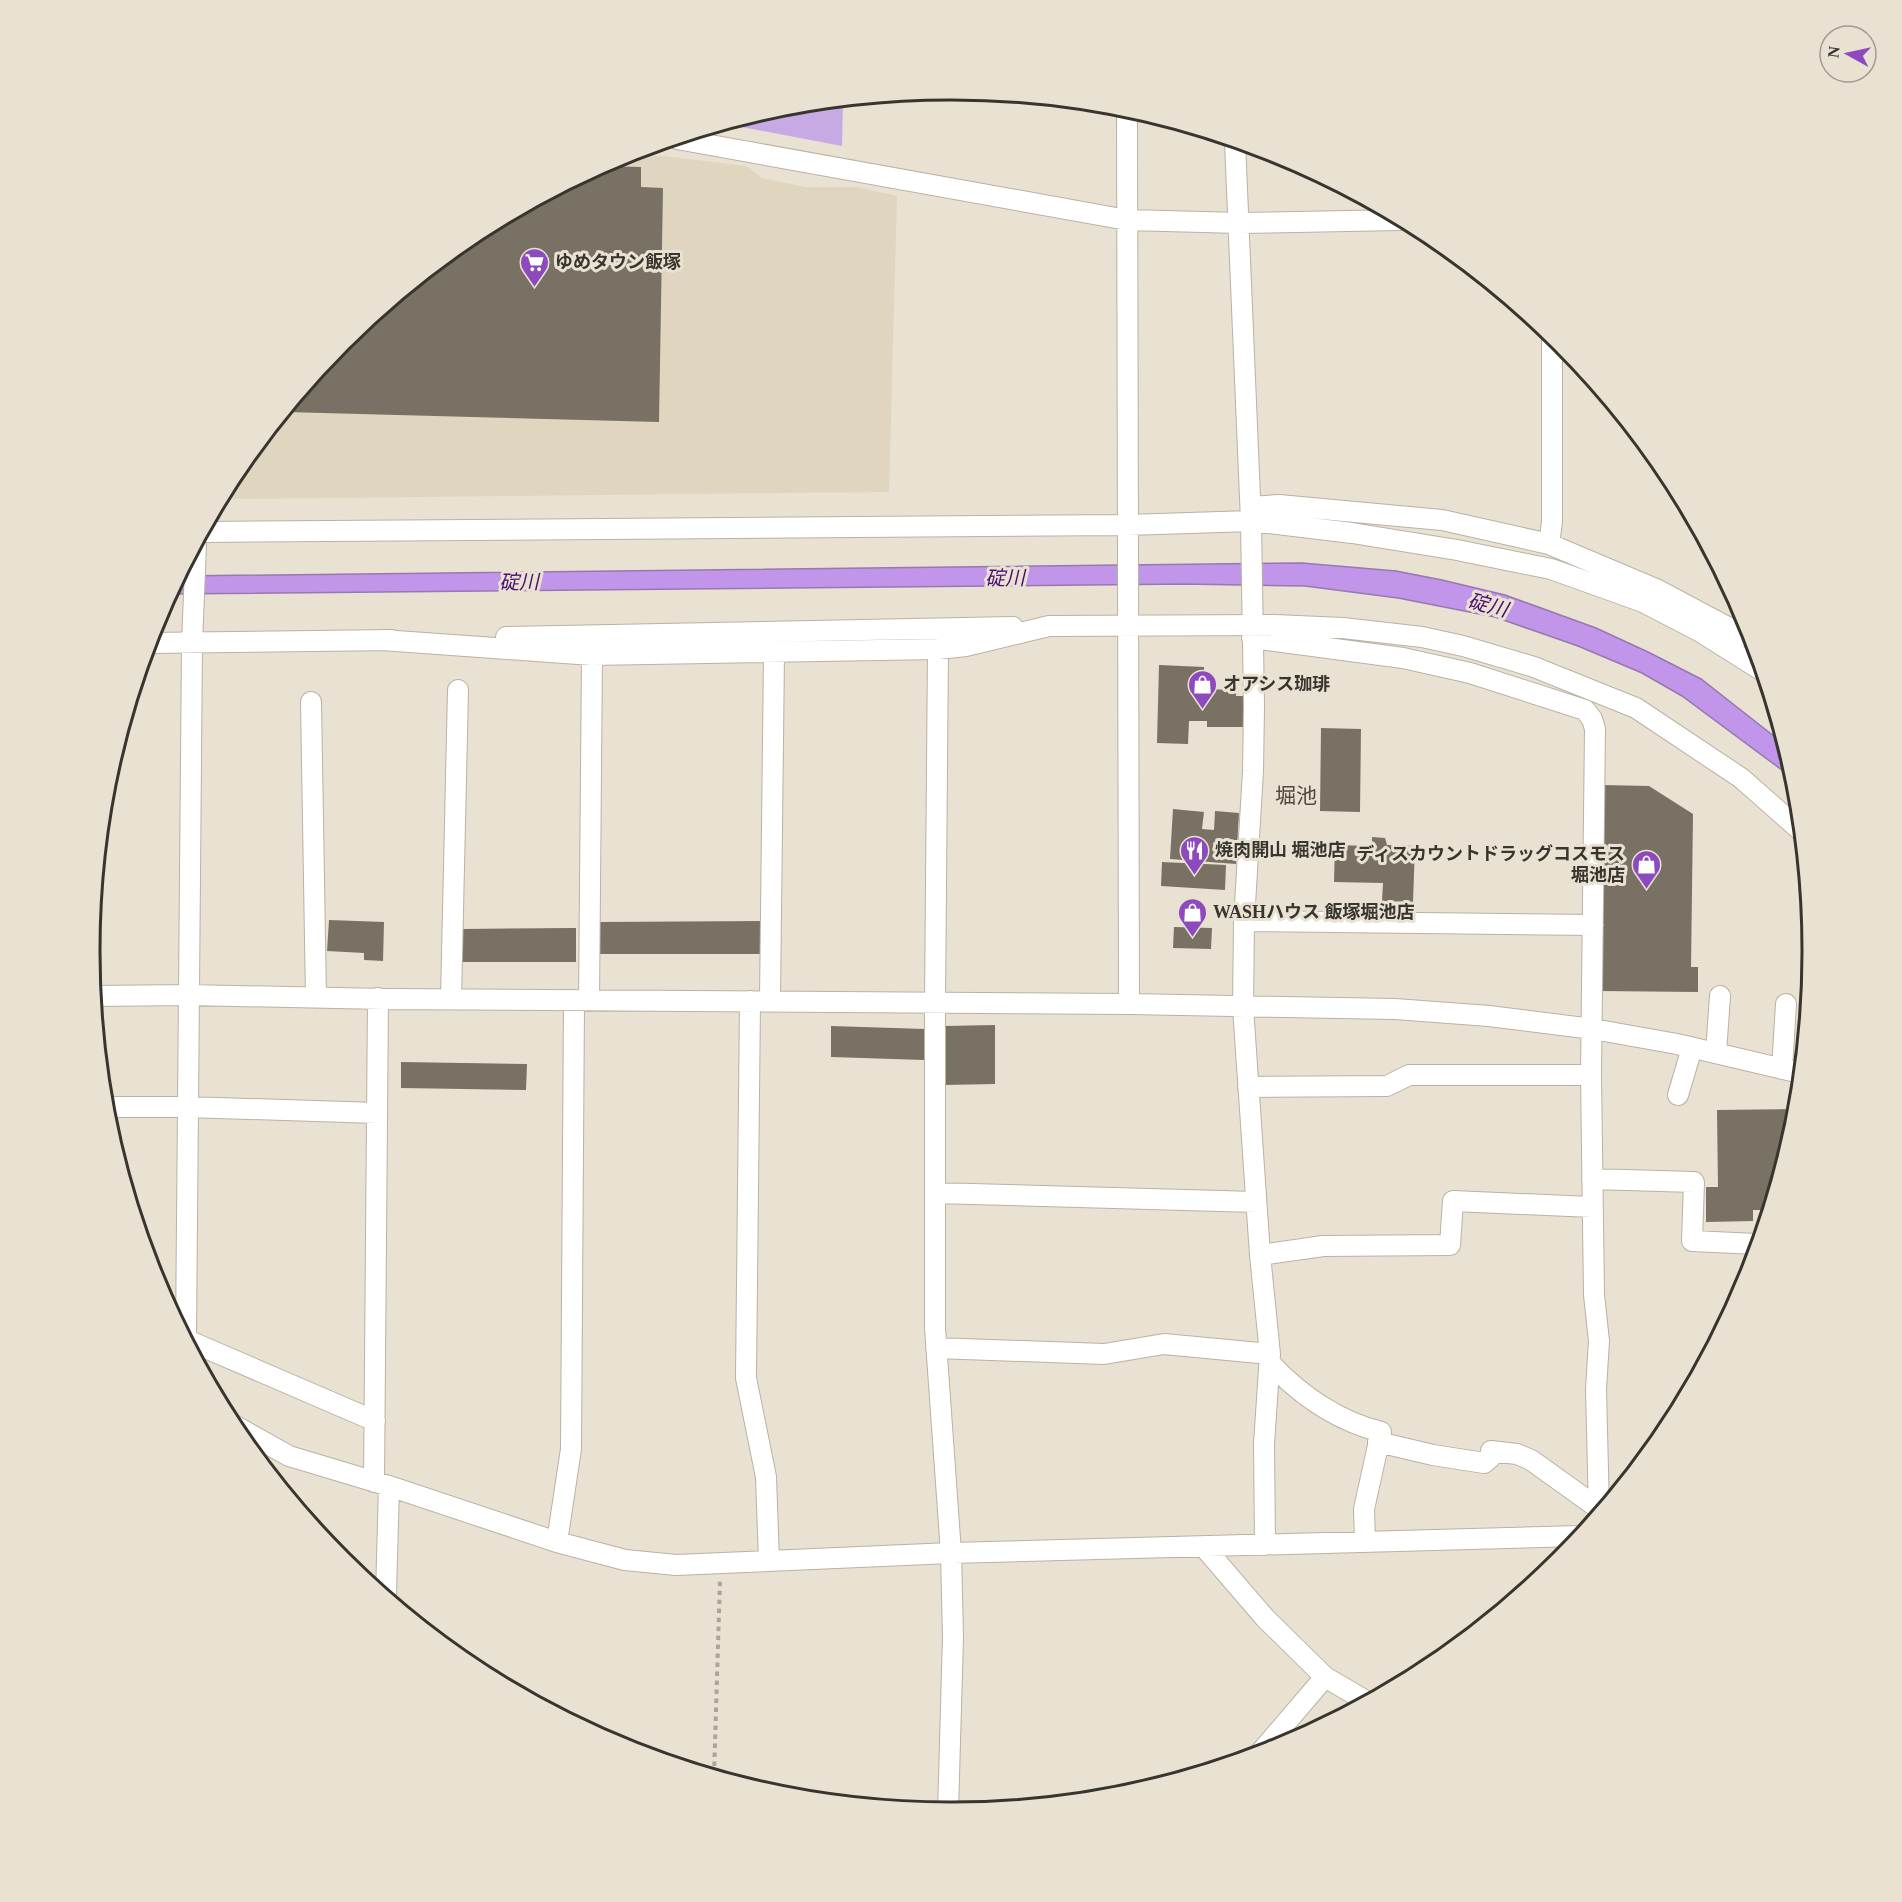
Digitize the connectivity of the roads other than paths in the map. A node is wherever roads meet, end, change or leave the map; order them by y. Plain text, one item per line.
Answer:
1 (1127, 119) edge
2 (692, 142) edge
3 (1236, 150) edge
4 (1127, 220) junction
5 (1386, 220) edge
6 (1240, 224) junction
7 (1552, 350) edge
8 (1251, 519) junction
9 (1127, 528) junction
10 (211, 532) edge
11 (1549, 544) junction
12 (195, 561) edge
13 (1128, 624) junction
14 (1049, 626) junction
15 (1737, 626) edge
16 (1252, 628) junction
17 (382, 640) junction
18 (192, 641) junction
19 (159, 643) edge
20 (938, 649) junction
21 (774, 652) junction
22 (592, 655) junction
23 (1751, 664) edge
24 (458, 690) dead end
25 (311, 702) dead end
26 (1791, 822) edge
27 (1244, 921) junction
28 (1593, 925) junction
29 (188, 995) junction
30 (102, 996) edge
31 (1720, 996) dead end
32 (316, 998) junction
33 (378, 998) junction
34 (451, 999) junction
35 (581, 1000) junction
36 (760, 1001) junction
37 (935, 1003) junction
38 (1129, 1004) junction
39 (1786, 1004) dead end
40 (1244, 1007) junction
41 (1593, 1029) junction
42 (1692, 1048) junction
43 (1716, 1053) junction
44 (1791, 1071) edge
45 (1591, 1075) junction
46 (1248, 1087) junction
47 (1678, 1095) dead end
48 (115, 1107) edge
49 (188, 1107) junction
50 (377, 1113) junction
51 (1592, 1179) junction
52 (935, 1193) junction
53 (1256, 1203) junction
54 (1592, 1207) junction
55 (1749, 1244) edge
56 (1260, 1255) junction
57 (187, 1325) edge
58 (197, 1343) edge
59 (936, 1348) junction
60 (1270, 1359) junction
61 (375, 1420) junction
62 (252, 1435) edge
63 (1378, 1442) junction
64 (381, 1484) junction
65 (1598, 1503) edge
66 (1594, 1507) edge
67 (1567, 1536) edge
68 (1365, 1541) junction
69 (557, 1542) junction
70 (1265, 1545) junction
71 (1204, 1547) junction
72 (951, 1554) junction
73 (769, 1562) junction
74 (386, 1586) edge
75 (1325, 1677) junction
76 (1359, 1697) edge
77 (1273, 1738) edge
78 (948, 1802) edge

1 - 4 street
2 - 4 street
3 - 6 street
4 - 6 street
4 - 9 street
5 - 6 street
6 - 8 street
7 - 11 street
8 - 9 street
8 - 11 street
8 - 16 street
8 - 23 street
9 - 10 street
9 - 13 street
11 - 15 street
12 - 18 street
13 - 14 street
13 - 16 street
13 - 38 street
14 - 17 street
14 - 20 street
16 - 26 street
16 - 27 street
16 - 28 street
17 - 18 street
17 - 22 street
18 - 19 street
18 - 29 street
20 - 21 street
20 - 37 street
21 - 22 street
21 - 36 street
22 - 35 street
24 - 34 street
25 - 32 street
27 - 28 street
27 - 40 street
28 - 41 street
29 - 30 street
29 - 32 street
29 - 49 street
31 - 43 street
32 - 33 street
33 - 34 street
33 - 50 street
34 - 35 street
35 - 36 street
35 - 69 street
36 - 37 street
36 - 73 street
37 - 38 street
37 - 52 street
38 - 40 street
39 - 44 street
40 - 41 street
40 - 46 street
41 - 42 street
41 - 45 street
42 - 43 street
42 - 47 street
43 - 44 street
45 - 46 street
45 - 51 street
46 - 53 street
48 - 49 street
49 - 50 street
49 - 57 street
50 - 61 street
51 - 54 street
51 - 55 street
52 - 53 street
52 - 59 street
53 - 56 street
54 - 56 street
54 - 65 street
56 - 60 street
58 - 61 street
59 - 60 street
59 - 72 street
60 - 63 street
60 - 70 street
61 - 64 street
62 - 64 street
63 - 66 street
63 - 68 street
64 - 69 street
64 - 74 street
67 - 68 street
68 - 70 street
69 - 73 street
70 - 71 street
71 - 72 street
71 - 75 street
72 - 73 street
72 - 78 street
75 - 76 street
75 - 77 street

